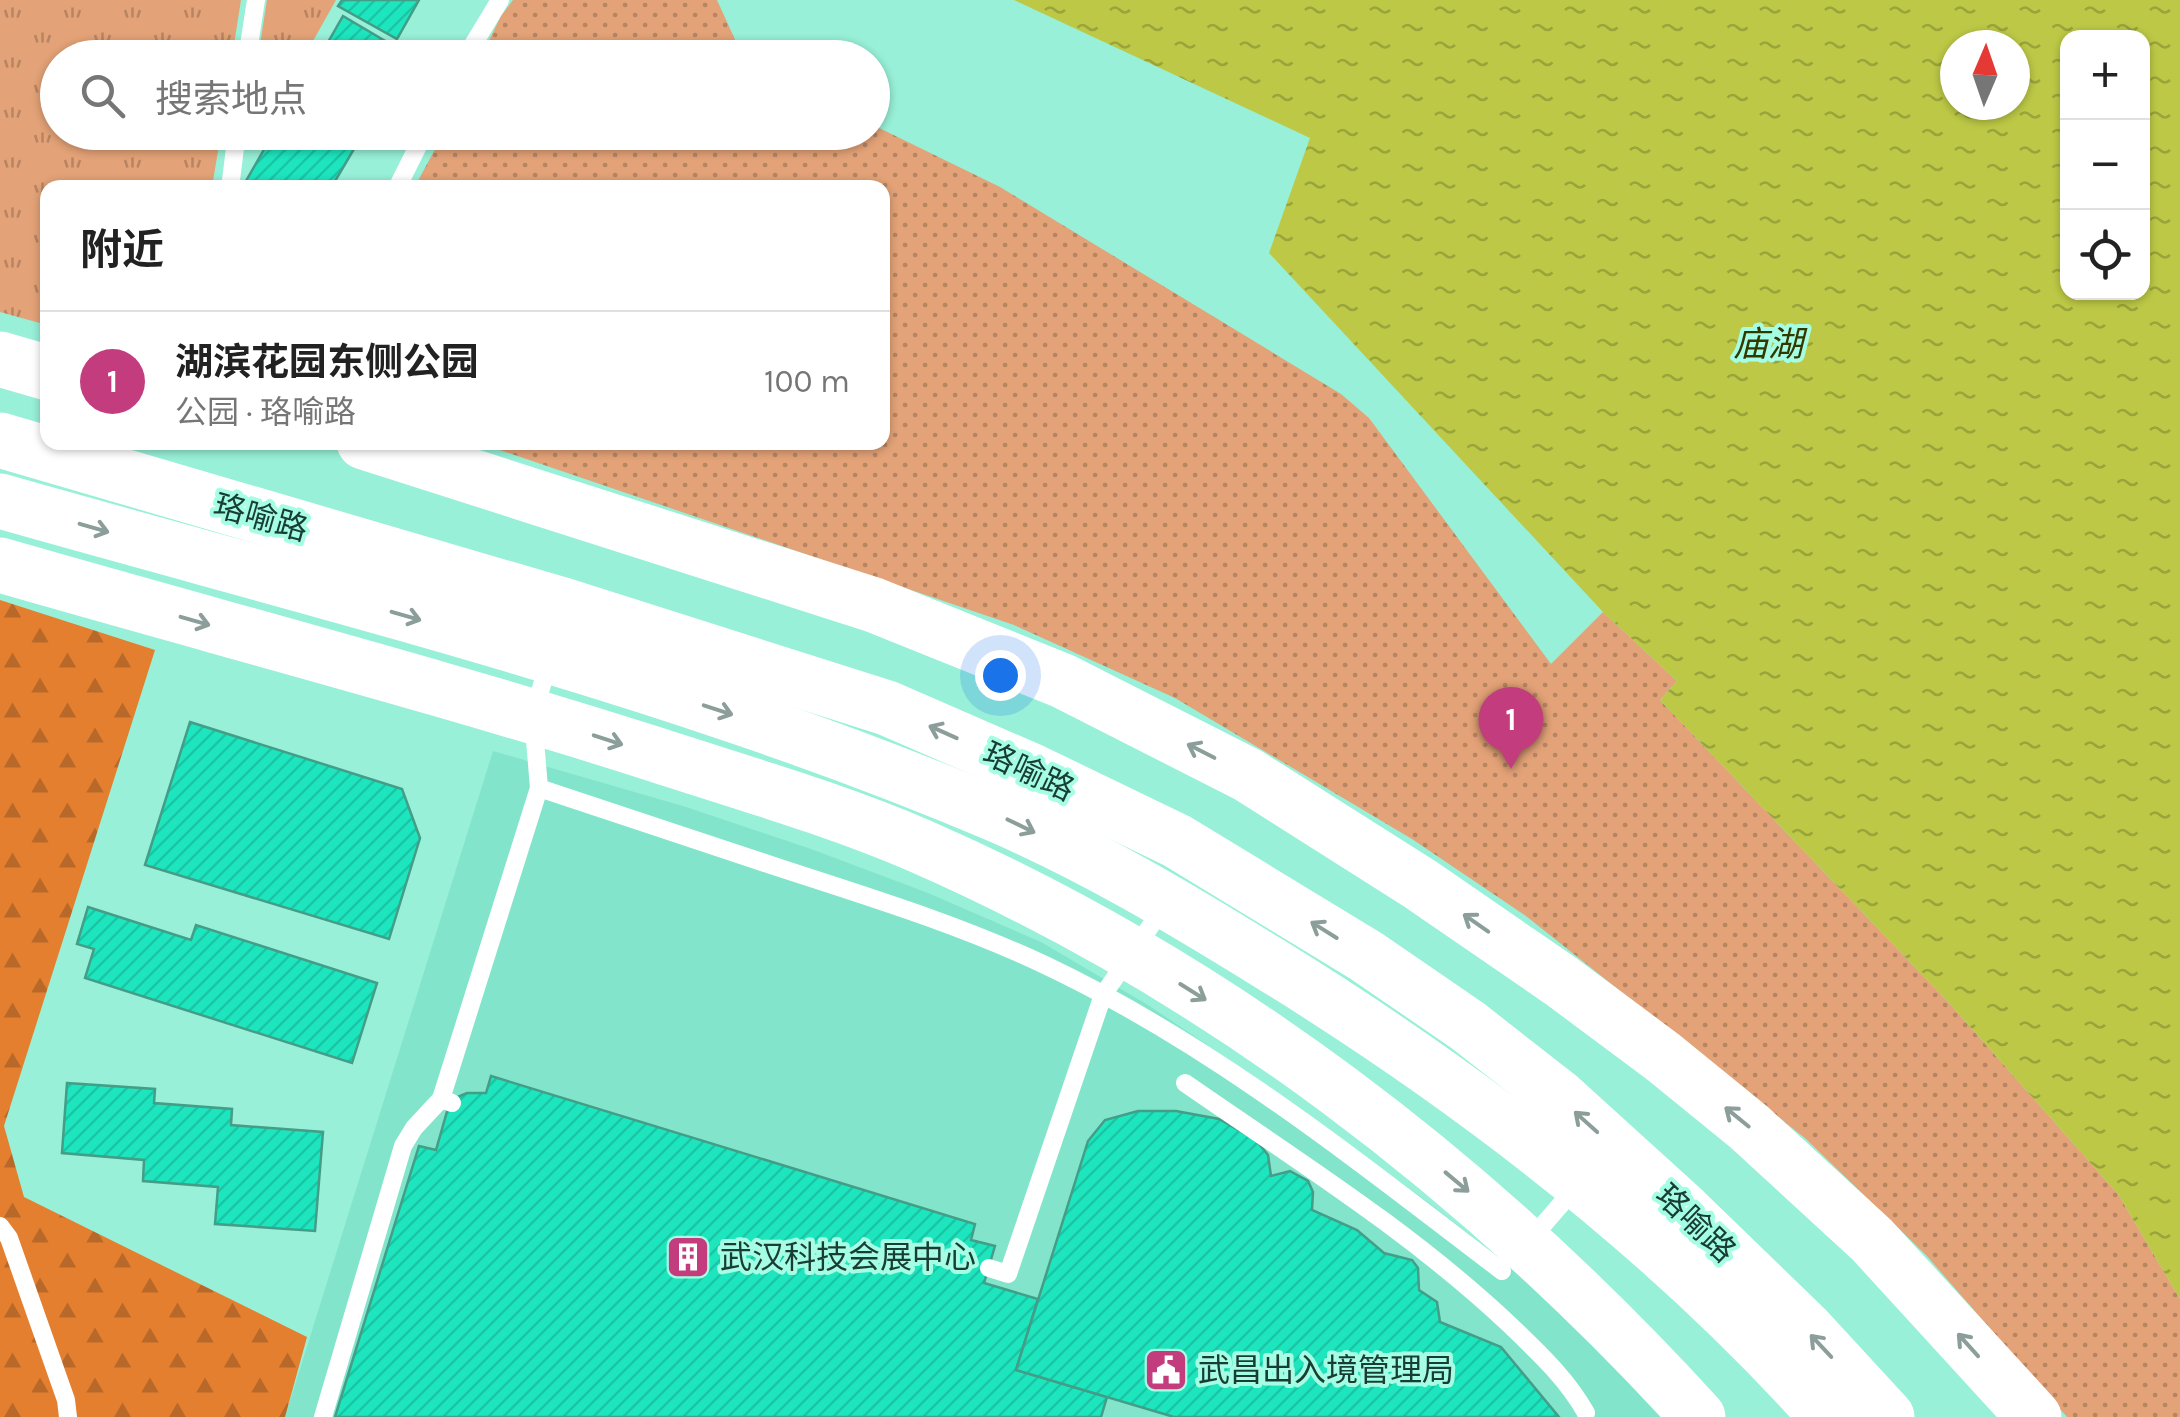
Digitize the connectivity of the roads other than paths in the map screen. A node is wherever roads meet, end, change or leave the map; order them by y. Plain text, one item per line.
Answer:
1 (256, 0) edge
2 (500, 0) edge
3 (250, 40) edge
4 (476, 40) edge
5 (234, 150) edge
6 (417, 150) edge
7 (231, 180) edge
8 (401, 180) edge
9 (0, 360) edge
10 (40, 372) edge
11 (0, 440) edge
12 (389, 450) edge
13 (0, 501) edge
14 (0, 565) edge
15 (550, 657) junction
16 (533, 716) junction
17 (539, 788) junction
18 (1168, 901) junction
19 (1117, 974) junction
20 (1185, 1083) dead end
21 (1580, 1182) junction
22 (0, 1226) edge
23 (1514, 1257) junction
24 (989, 1268) dead end
25 (1480, 1297) junction
26 (1586, 1413) dead end
27 (68, 1417) edge
28 (323, 1417) edge
29 (1698, 1417) edge
30 (1827, 1417) edge
31 (1888, 1417) edge
32 (2034, 1417) edge

1 - 3 lane
2 - 4 lane
5 - 7 lane
6 - 8 lane
9 - 10 main road
31 -> 11 main road, 珞喻路
32 -> 12 main road
13 -> 15 main road, 珞喻路
14 -> 16 main road
15 - 16 lane
15 -> 18 main road, 珞喻路
16 - 17 lane
16 -> 19 main road
17 - 19 lane
17 - 28 lane
18 - 19 lane
18 - 21 main road, 珞喻路
19 - 23 main road
19 - 24 lane
20 - 25 lane
21 - 23 lane
21 - 30 main road, 珞喻路
22 - 27 lane
23 - 25 lane
23 - 29 main road
25 - 26 lane

